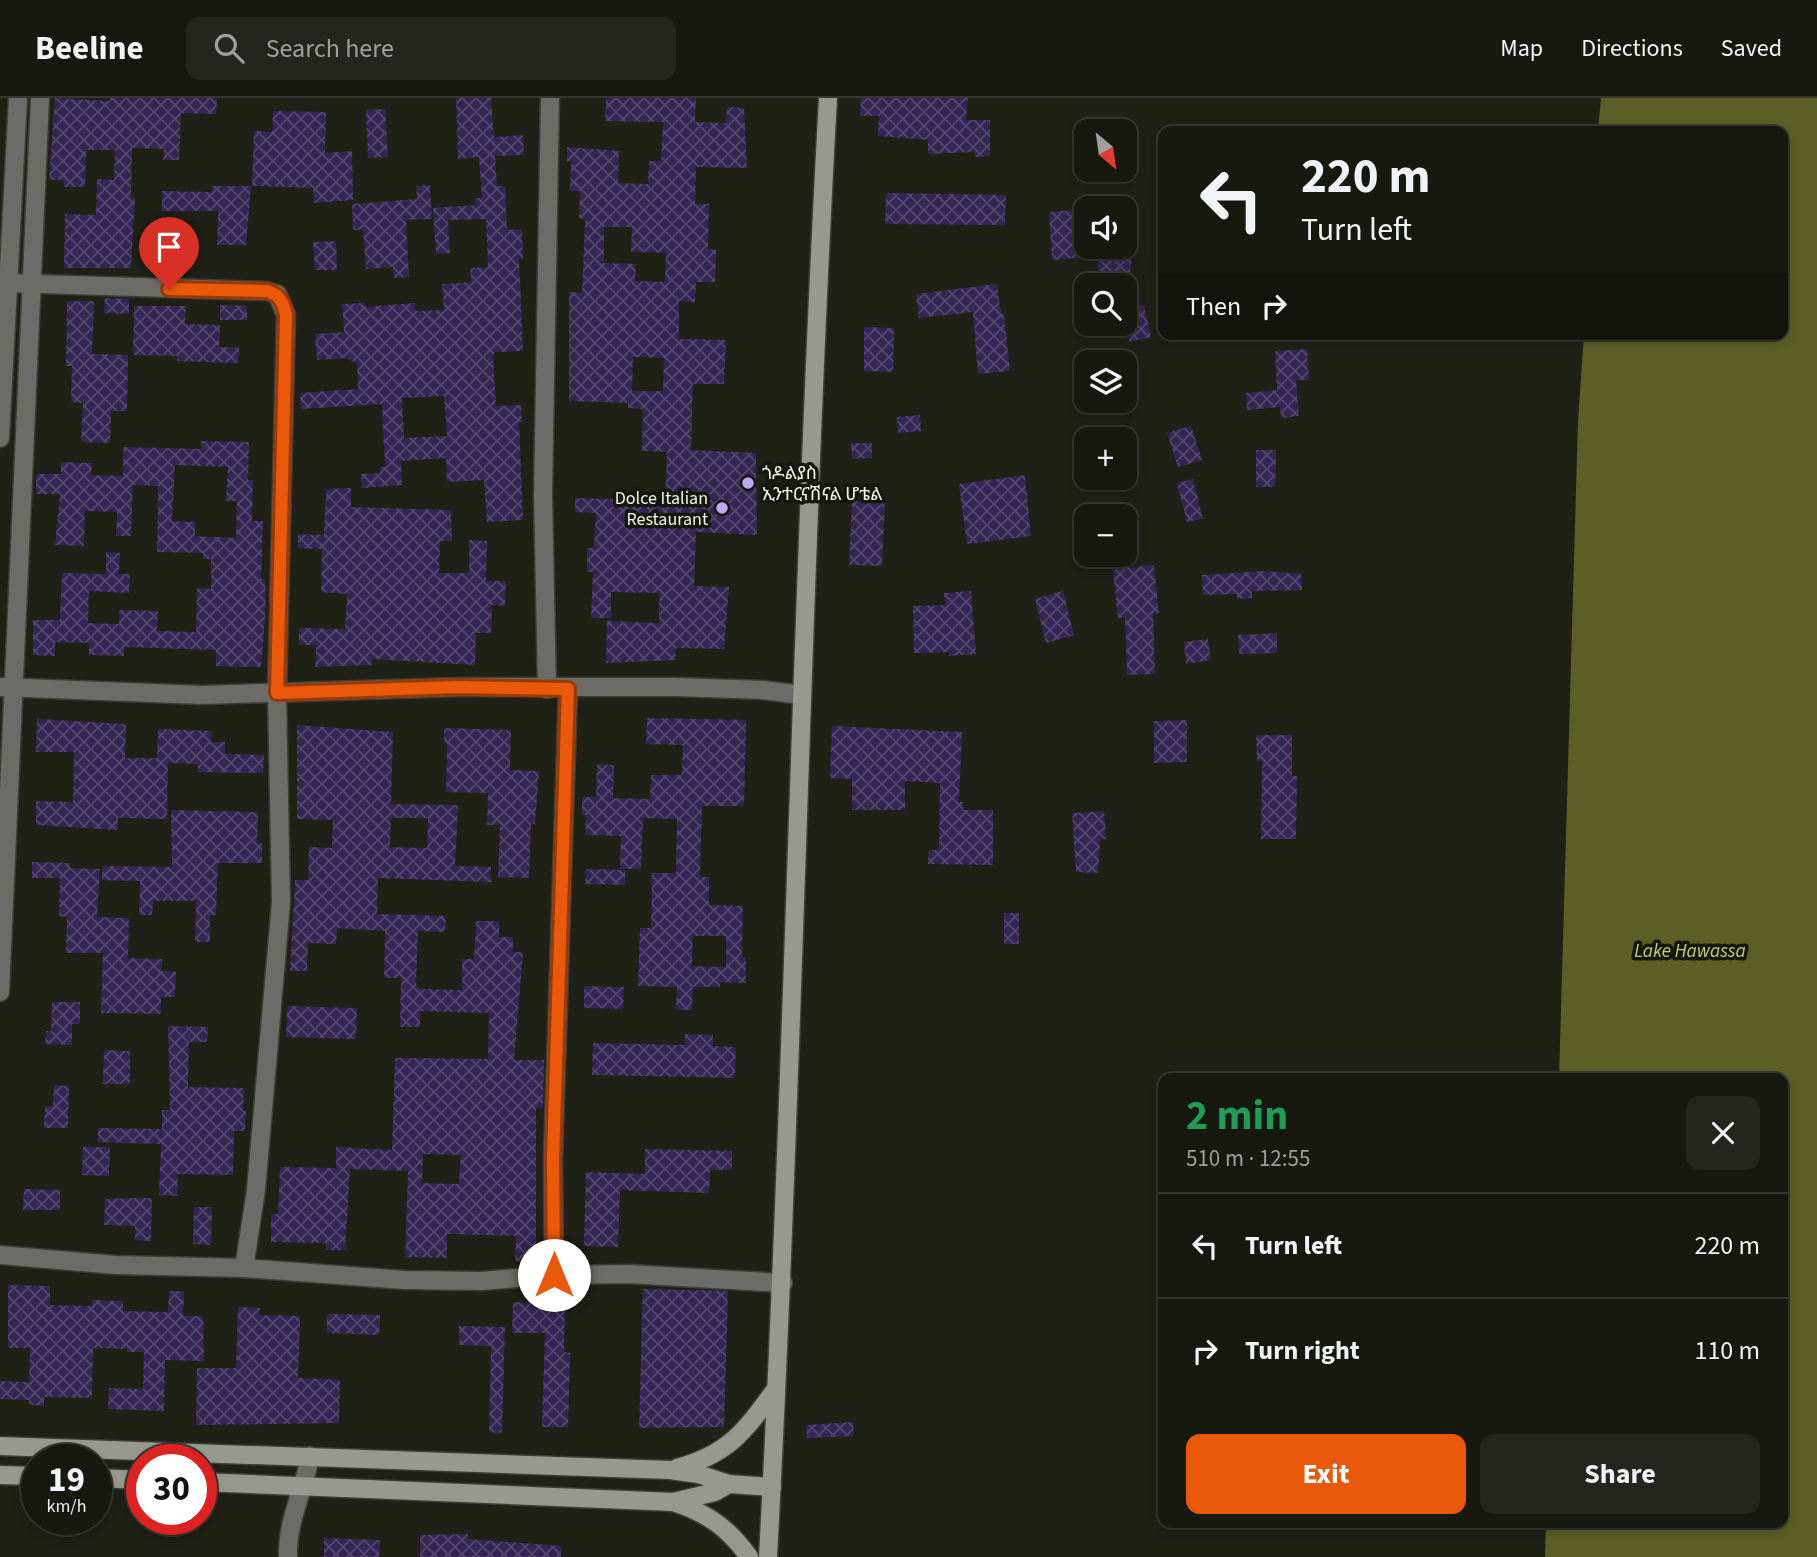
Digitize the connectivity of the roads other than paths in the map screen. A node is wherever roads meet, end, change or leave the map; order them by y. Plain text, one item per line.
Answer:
1 (18, 98) edge
2 (40, 98) edge
3 (550, 98) edge
4 (828, 98) edge
5 (8, 283) junction
6 (34, 284) junction
7 (0, 438) edge
8 (7, 688) edge
9 (568, 689) junction
10 (547, 690) junction
11 (277, 693) junction
12 (802, 695) junction
13 (0, 992) edge
14 (0, 1255) edge
15 (244, 1268) junction
16 (554, 1275) junction
17 (783, 1283) junction
18 (775, 1390) junction
19 (0, 1446) edge
20 (310, 1456) junction
21 (595, 1467) junction
22 (670, 1470) junction
23 (0, 1475) edge
24 (21, 1476) edge
25 (217, 1483) edge
26 (729, 1485) junction
27 (305, 1486) junction
28 (772, 1487) junction
29 (594, 1499) junction
30 (673, 1502) junction
31 (288, 1557) edge
32 (749, 1557) edge
33 (768, 1557) edge

1 - 5 street
2 - 6 street
3 - 10 street
4 - 12 main road
5 - 6 street
5 - 7 street
6 - 8 street
6 - 11 street
8 - 11 street
8 - 13 street
9 - 10 street
9 - 12 street
9 - 16 street
10 - 11 street
11 - 15 street
12 - 17 main road
14 - 15 street
15 - 16 street
16 - 17 street
17 - 18 main road
18 - 22 main road
18 - 28 main road
19 - 20 main road
20 - 21 main road
20 - 27 street
21 - 22 main road
21 - 29 main road
22 - 26 main road
23 - 24 main road
25 - 27 main road
26 - 28 main road
26 - 30 main road
27 - 29 main road
27 - 31 street
28 - 33 main road
29 - 30 main road
30 - 32 main road

